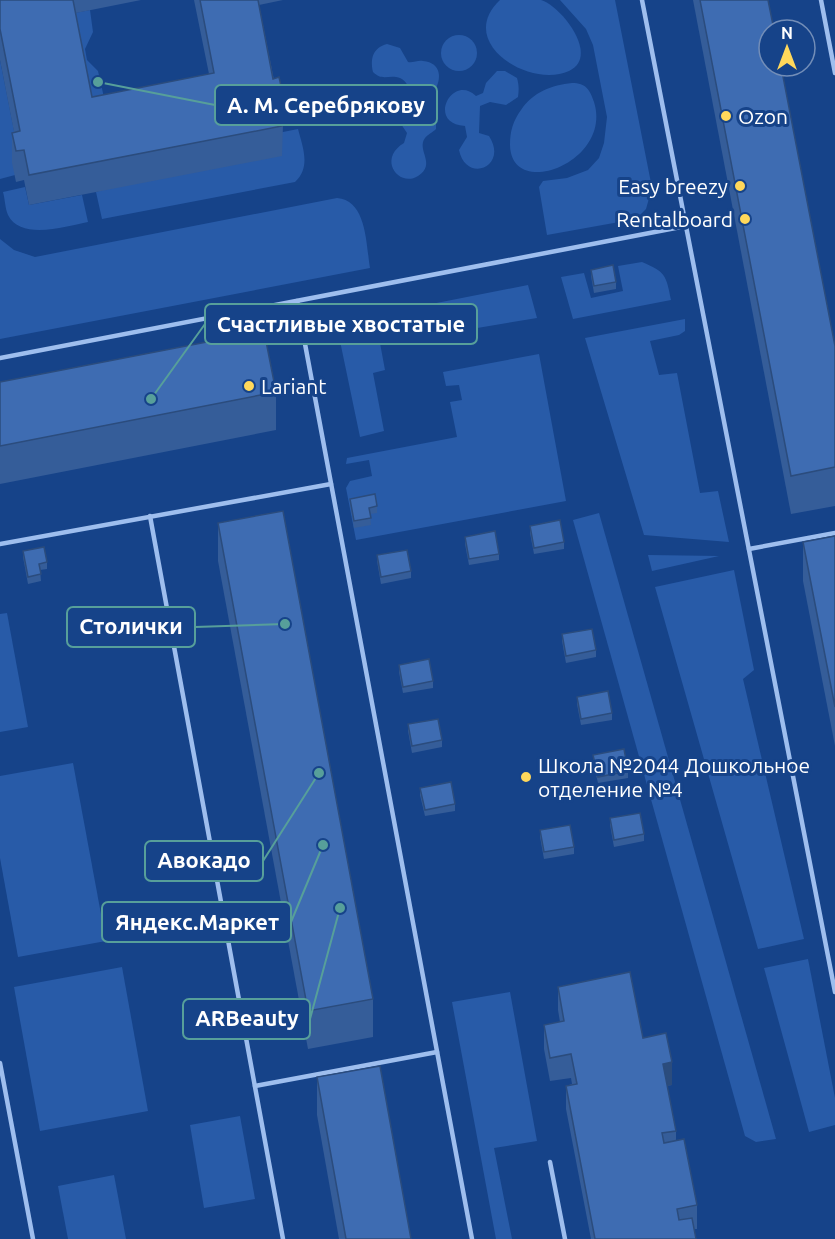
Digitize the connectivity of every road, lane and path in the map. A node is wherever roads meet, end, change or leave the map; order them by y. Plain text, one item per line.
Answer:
1 (642, 0) edge
2 (821, 0) edge
3 (835, 73) edge
4 (686, 226) junction
5 (297, 301) junction
6 (0, 358) edge
7 (331, 484) junction
8 (150, 516) junction
9 (835, 533) edge
10 (0, 544) edge
11 (749, 549) junction
12 (835, 992) edge
13 (437, 1052) junction
14 (0, 1063) edge
15 (255, 1086) junction
16 (550, 1162) dead end
17 (33, 1239) edge
18 (283, 1239) edge
19 (472, 1239) edge
20 (565, 1239) edge

1 - 4 lane
2 - 3 lane
4 - 5 lane
4 - 11 lane
5 - 6 lane
5 - 7 lane
7 - 8 lane
7 - 13 lane
8 - 10 lane
8 - 15 lane
9 - 11 lane
11 - 12 lane
13 - 15 lane
13 - 19 lane
14 - 17 lane
15 - 18 lane
16 - 20 lane

